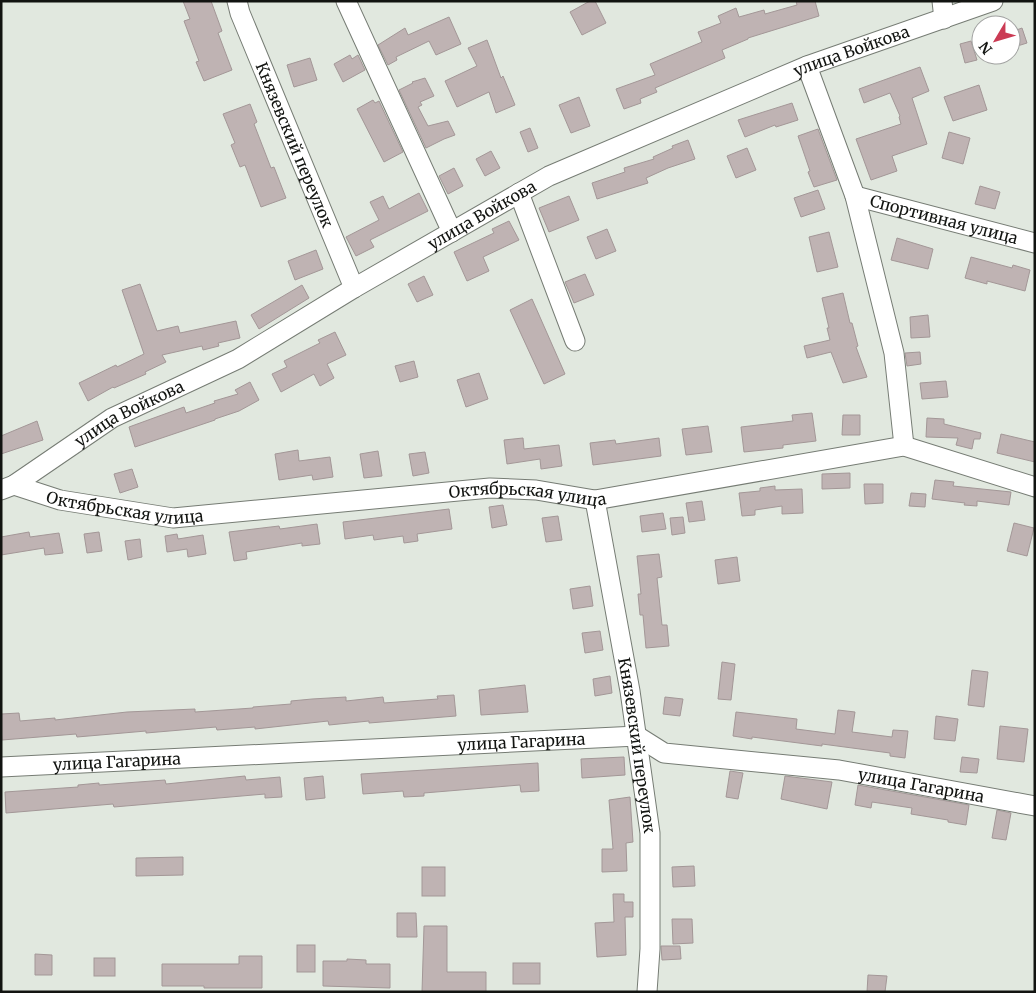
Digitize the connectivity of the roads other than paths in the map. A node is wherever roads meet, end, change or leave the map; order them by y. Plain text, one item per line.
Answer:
1 (237, 1) edge
2 (346, 1) edge
3 (993, 1) edge
4 (942, 10) edge
5 (807, 66) junction
6 (519, 193) junction
7 (855, 196) junction
8 (452, 232) junction
9 (1035, 243) edge
10 (354, 288) junction
11 (575, 341) dead end
12 (904, 446) junction
13 (1035, 487) edge
14 (7, 488) edge
15 (595, 500) junction
16 (637, 736) junction
17 (1, 767) edge
18 (1035, 806) edge
19 (647, 992) edge

1 - 10 street, Князевский переулок
2 - 8 street
3 - 4 street, улица Войкова
4 - 5 street, улица Войкова
5 - 6 street, улица Войкова
5 - 7 street
6 - 8 street, улица Войкова
6 - 11 street
7 - 9 street, Спортивная улица
7 - 12 street
8 - 10 street, улица Войкова
10 - 14 street, улица Войкова
12 - 13 street, Октябрьская улица
12 - 15 street, Октябрьская улица
14 - 15 street, Октябрьская улица
15 - 16 street, Князевский переулок
16 - 17 street, улица Гагарина
16 - 18 street, улица Гагарина
16 - 19 street, Князевский переулок

